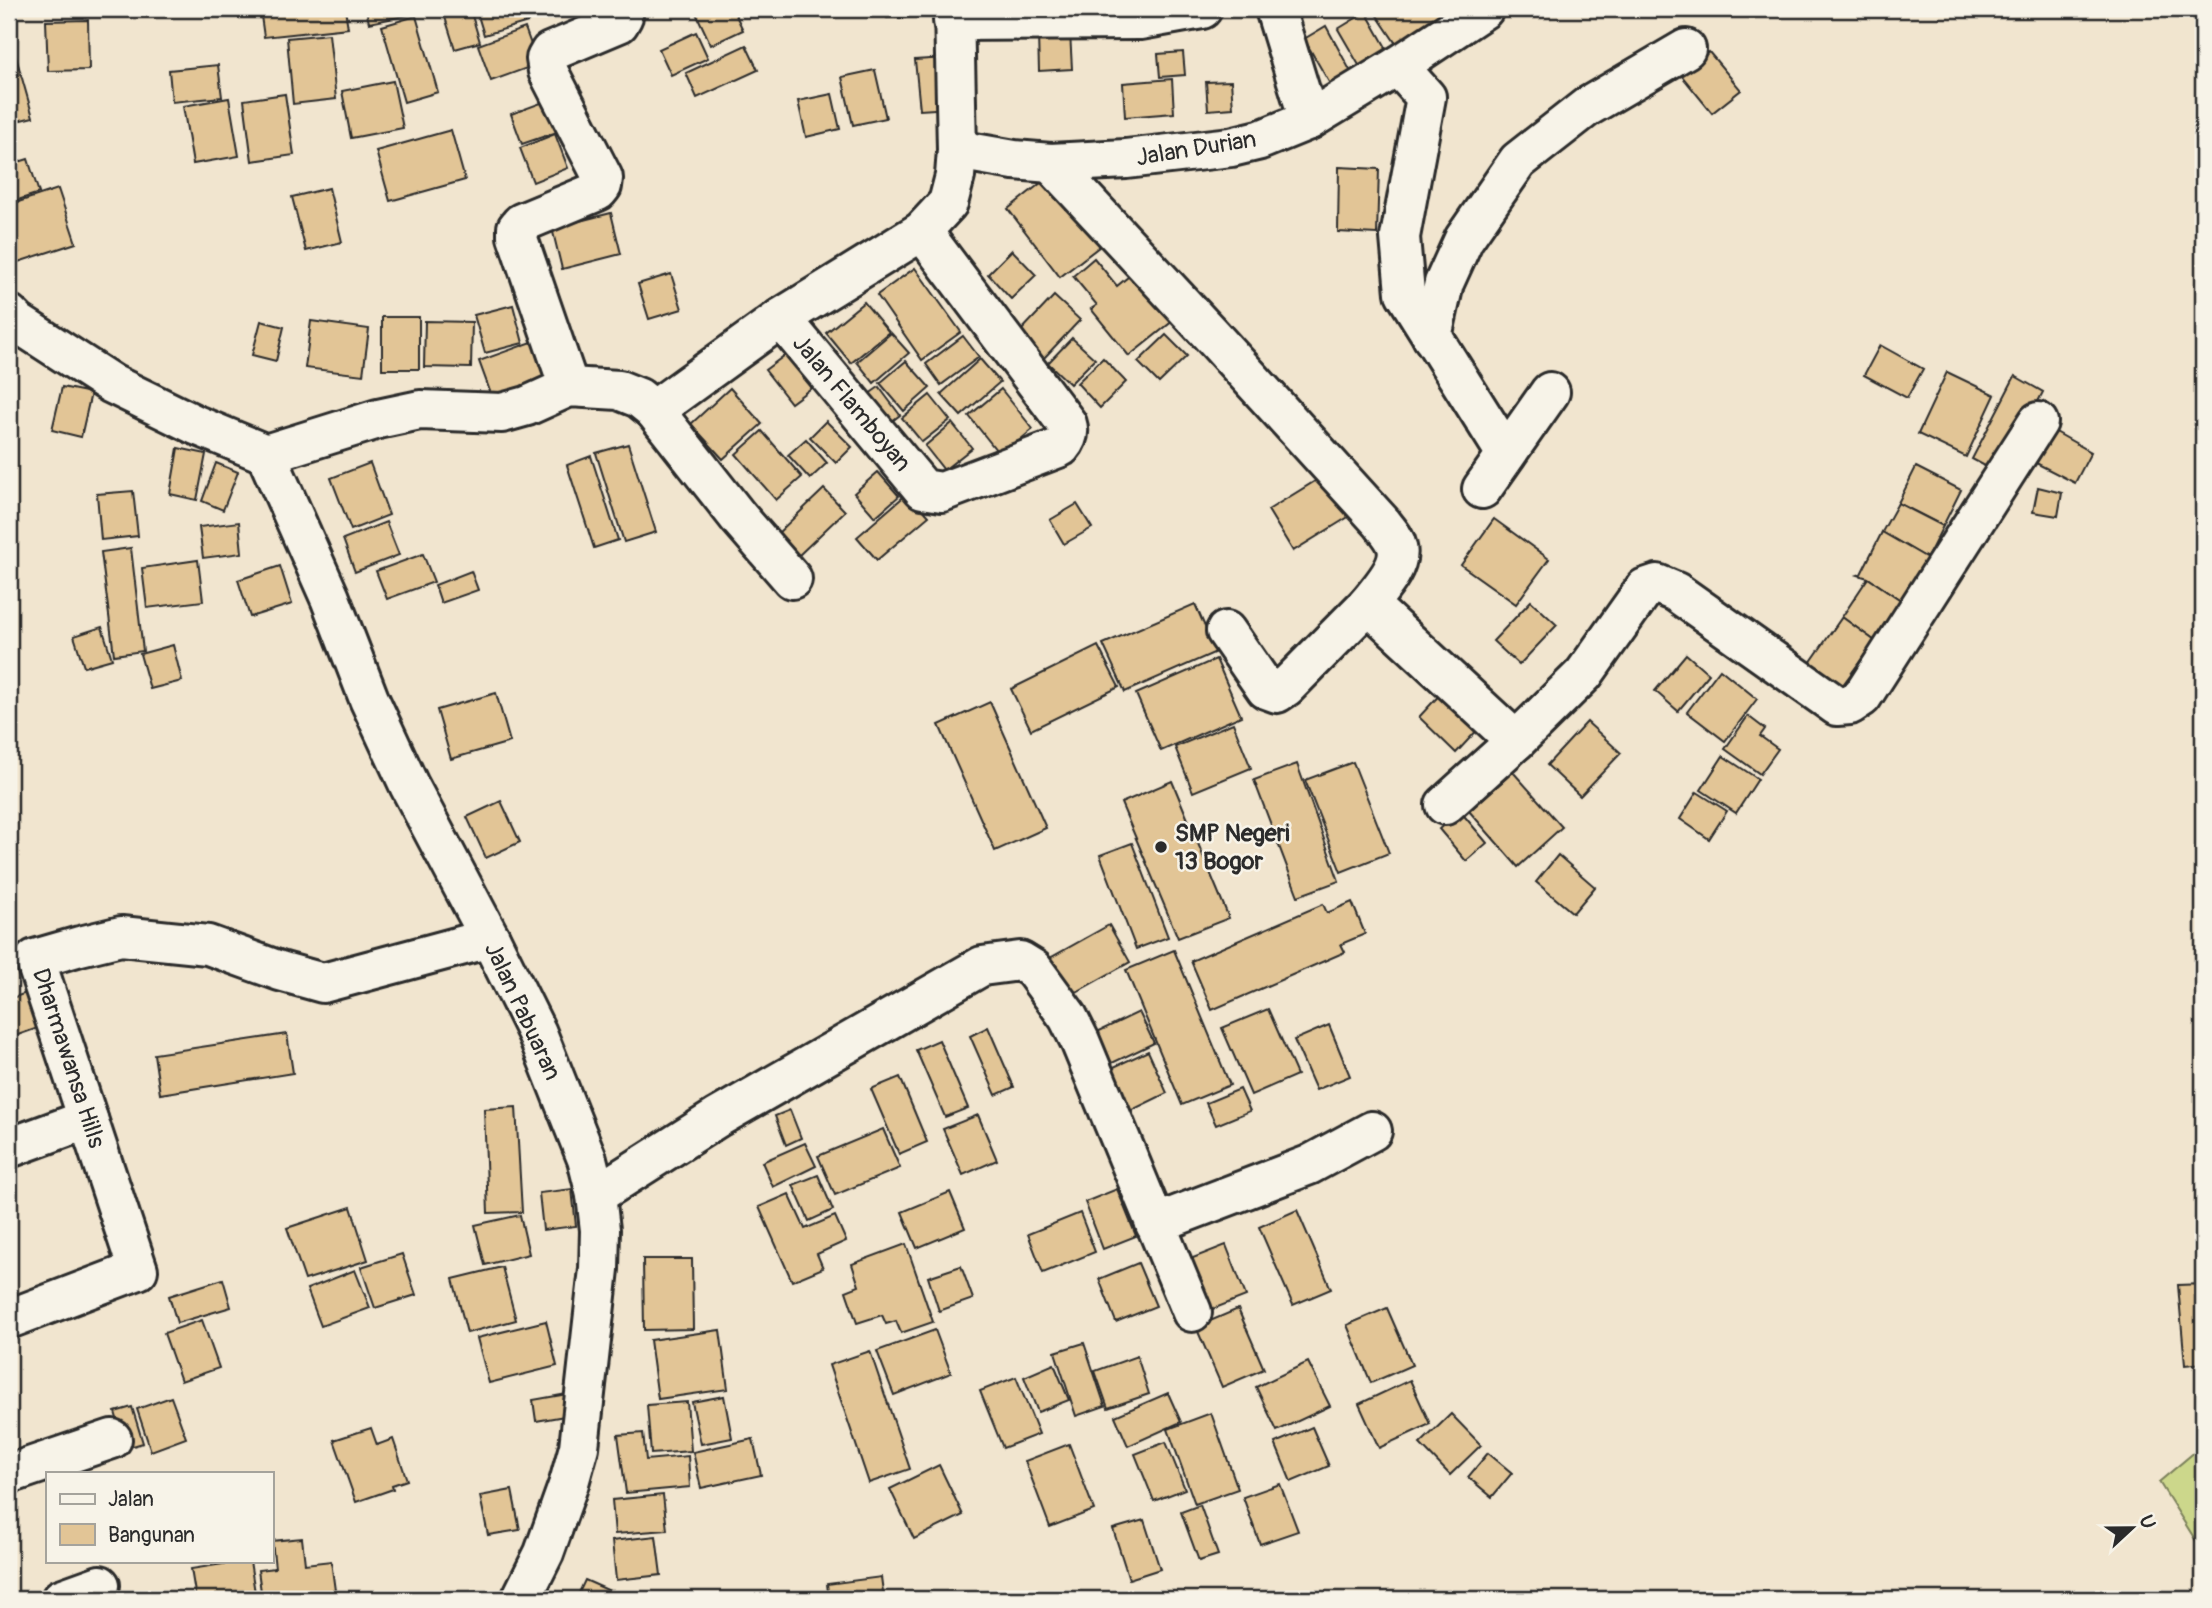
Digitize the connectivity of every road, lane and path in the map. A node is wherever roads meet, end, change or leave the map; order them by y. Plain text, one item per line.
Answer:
1 (622, 9) edge
2 (1202, 9) edge
3 (1275, 9) edge
4 (1483, 9) edge
5 (954, 15) edge
6 (1139, 15) edge
7 (1686, 49) dead end
8 (1398, 66) junction
9 (1309, 120) junction
10 (1051, 163) junction
11 (953, 176) junction
12 (922, 231) junction
13 (9, 314) edge
14 (781, 318) junction
15 (1433, 337) junction
16 (569, 387) junction
17 (1550, 392) dead end
18 (637, 399) junction
19 (2038, 422) dead end
20 (266, 454) junction
21 (1506, 454) junction
22 (1482, 489) dead end
23 (792, 579) dead end
24 (1368, 604) junction
25 (1226, 631) dead end
26 (1516, 741) junction
27 (1445, 805) dead end
28 (490, 938) junction
29 (22, 964) edge
30 (88, 1119) junction
31 (1372, 1131) dead end
32 (9, 1148) edge
33 (596, 1195) junction
34 (1155, 1224) junction
35 (1192, 1312) dead end
36 (9, 1319) edge
37 (112, 1439) dead end
38 (9, 1474) edge
39 (100, 1586) dead end
40 (61, 1599) edge
41 (521, 1599) edge

1 - 16 street
2 - 6 street
3 - 9 street
4 - 8 street, Jalan Durian
5 - 6 street
5 - 11 street
7 - 15 street
8 - 9 street, Jalan Durian
8 - 15 street
9 - 10 street, Jalan Durian
10 - 11 street, Jalan Durian
10 - 24 street
11 - 12 street
12 - 14 street
12 - 14 street, Jalan Flamboyan
13 - 20 street
14 - 18 street
15 - 21 street
16 - 18 street
16 - 20 street
17 - 21 street
18 - 23 street
19 - 26 street
20 - 28 street, Jalan Pabuaran
21 - 22 street
24 - 25 street
24 - 26 street
26 - 27 street
28 - 29 street, Dharmawansa Hills
28 - 33 street, Jalan Pabuaran
29 - 30 street, Dharmawansa Hills
30 - 32 street
30 - 36 street, Dharmawansa Hills
31 - 34 street
33 - 34 street
33 - 41 street, Jalan Pabuaran
34 - 35 street
37 - 38 street
39 - 40 street

